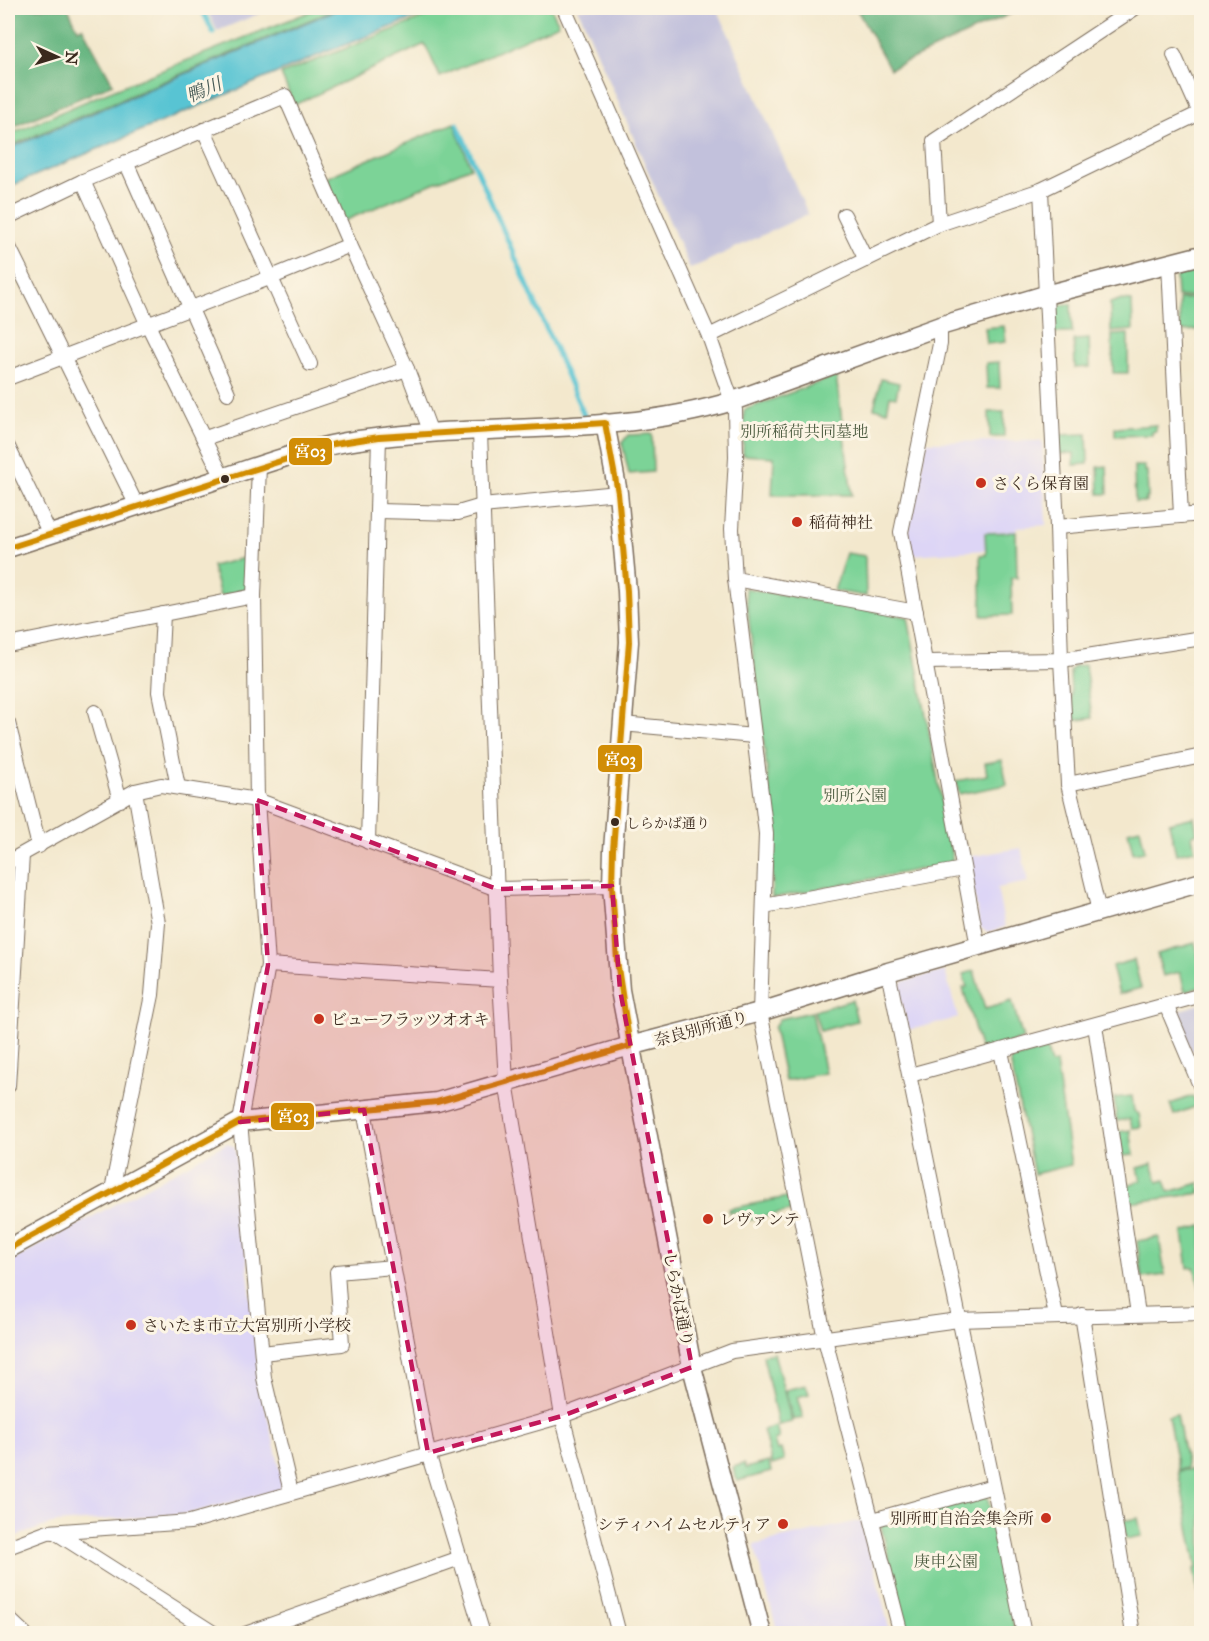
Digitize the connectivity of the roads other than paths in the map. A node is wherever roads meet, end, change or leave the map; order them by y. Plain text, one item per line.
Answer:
1 (564, 8) edge
2 (1135, 8) edge
3 (1174, 55) dead end
4 (1201, 112) edge
5 (204, 130) junction
6 (126, 162) junction
7 (83, 181) junction
8 (1041, 190) junction
9 (843, 215) dead end
10 (8, 216) edge
11 (939, 224) junction
12 (8, 245) edge
13 (350, 245) junction
14 (1202, 255) edge
15 (866, 260) junction
16 (1169, 264) junction
17 (272, 278) junction
18 (1046, 295) junction
19 (192, 308) junction
20 (148, 325) junction
21 (940, 326) junction
22 (709, 336) junction
23 (64, 357) junction
24 (310, 364) dead end
25 (407, 369) junction
26 (8, 378) edge
27 (228, 393) dead end
28 (733, 401) junction
29 (604, 423) junction
30 (480, 432) junction
31 (431, 433) junction
32 (380, 437) junction
33 (205, 438) junction
34 (8, 447) edge
35 (259, 466) junction
36 (223, 478) junction
37 (618, 493) junction
38 (137, 506) junction
39 (482, 506) junction
40 (378, 512) junction
41 (1202, 514) edge
42 (1180, 516) junction
43 (1057, 527) junction
44 (50, 534) junction
45 (8, 549) edge
46 (735, 579) junction
47 (254, 596) junction
48 (916, 612) junction
49 (163, 614) junction
50 (1202, 638) edge
51 (8, 645) edge
52 (1060, 660) junction
53 (925, 662) junction
54 (95, 712) dead end
55 (8, 723) edge
56 (622, 724) junction
57 (754, 736) junction
58 (1202, 756) edge
59 (1068, 783) junction
60 (178, 787) junction
61 (135, 791) junction
62 (120, 800) junction
63 (256, 800) junction
64 (368, 842) junction
65 (39, 846) junction
66 (22, 855) junction
67 (8, 862) edge
68 (963, 869) junction
69 (1202, 882) edge
70 (612, 886) junction
71 (497, 889) junction
72 (764, 906) junction
73 (1099, 911) junction
74 (978, 947) junction
75 (268, 965) junction
76 (888, 972) junction
77 (500, 980) junction
78 (1202, 995) edge
79 (1166, 1005) junction
80 (759, 1012) junction
81 (1095, 1025) junction
82 (630, 1046) junction
83 (1001, 1051) junction
84 (910, 1075) junction
85 (506, 1082) junction
86 (8, 1086) edge
87 (1202, 1090) edge
88 (364, 1110) junction
89 (240, 1122) junction
90 (112, 1190) junction
91 (8, 1249) edge
92 (393, 1268) junction
93 (1138, 1314) junction
94 (1082, 1315) junction
95 (1056, 1316) junction
96 (1201, 1317) edge
97 (958, 1320) junction
98 (825, 1339) junction
99 (262, 1353) junction
100 (692, 1367) junction
101 (562, 1416) junction
102 (428, 1453) junction
103 (993, 1486) junction
104 (291, 1492) junction
105 (873, 1520) junction
106 (55, 1532) junction
107 (8, 1547) edge
108 (460, 1558) junction
109 (8, 1618) edge
110 (25, 1634) edge
111 (215, 1634) edge
112 (245, 1634) edge
113 (483, 1634) edge
114 (619, 1634) edge
115 (762, 1634) edge
116 (901, 1634) edge
117 (1023, 1634) edge
118 (1133, 1634) edge

1 - 22 street
2 - 11 street
3 - 4 street
4 - 8 street
5 - 6 street
5 - 13 street
5 - 17 street
6 - 7 street
6 - 19 street
7 - 10 street
7 - 20 street
8 - 11 street
8 - 18 street
9 - 15 street
11 - 15 street
12 - 23 street
13 - 17 street
13 - 25 street
14 - 16 street
15 - 22 street
16 - 18 street
16 - 42 street
17 - 19 street
17 - 24 street
18 - 21 street
18 - 43 street
19 - 20 street
19 - 27 street
20 - 23 street
20 - 33 street
21 - 28 street
21 - 48 street
22 - 28 street
23 - 26 street
23 - 38 street
25 - 31 street
25 - 33 street
28 - 29 street
28 - 46 street
29 - 30 street
29 - 37 street, しらかば通り
30 - 31 street
30 - 39 street
31 - 32 street
32 - 35 street
32 - 40 street
33 - 36 street
34 - 44 street
35 - 36 street
35 - 47 street
36 - 38 street
37 - 39 street
37 - 56 street, しらかば通り
38 - 44 street
39 - 40 street
39 - 71 street
40 - 64 street
41 - 42 street
42 - 43 street
43 - 52 street
44 - 45 street
46 - 48 street
46 - 57 street
47 - 49 street
47 - 63 street
48 - 53 street
49 - 51 street
49 - 60 street
50 - 52 street
52 - 53 street
52 - 59 street
53 - 68 street
54 - 62 street
55 - 65 street
56 - 57 street
56 - 70 street, しらかば通り
57 - 72 street
58 - 59 street
59 - 73 street
60 - 61 street
60 - 63 street
61 - 62 street
61 - 90 street
62 - 65 street
63 - 64 street
63 - 75 street
64 - 71 street
65 - 66 street
66 - 67 street
66 - 86 street
68 - 72 street
68 - 74 street
69 - 73 street, 奈良別所通り
70 - 71 street
70 - 82 street, しらかば通り
71 - 77 street
72 - 80 street
73 - 74 street, 奈良別所通り
74 - 76 street, 奈良別所通り
75 - 77 street
75 - 89 street
76 - 80 street, 奈良別所通り
76 - 84 street
77 - 85 street
78 - 79 street
79 - 81 street
79 - 87 street
80 - 82 street, 奈良別所通り
80 - 98 street
81 - 83 street
81 - 93 street
82 - 85 street, 奈良別所通り
82 - 100 street, しらかば通り
83 - 84 street
83 - 95 street
84 - 97 street
85 - 88 street, 奈良別所通り
85 - 101 street
88 - 89 street, 奈良別所通り
88 - 92 street
89 - 90 street, 奈良別所通り
89 - 99 street
90 - 91 street, 奈良別所通り
92 - 99 street
92 - 102 street
93 - 94 street
93 - 96 street
94 - 95 street
94 - 118 street
95 - 97 street
97 - 98 street
97 - 103 street
98 - 100 street
98 - 105 street
99 - 104 street
100 - 101 street
100 - 115 street, しらかば通り
101 - 102 street
101 - 114 street
102 - 104 street
102 - 108 street
103 - 105 street
103 - 117 street
104 - 106 street
105 - 116 street
106 - 107 street
106 - 111 street
108 - 112 street
108 - 113 street
109 - 110 street

